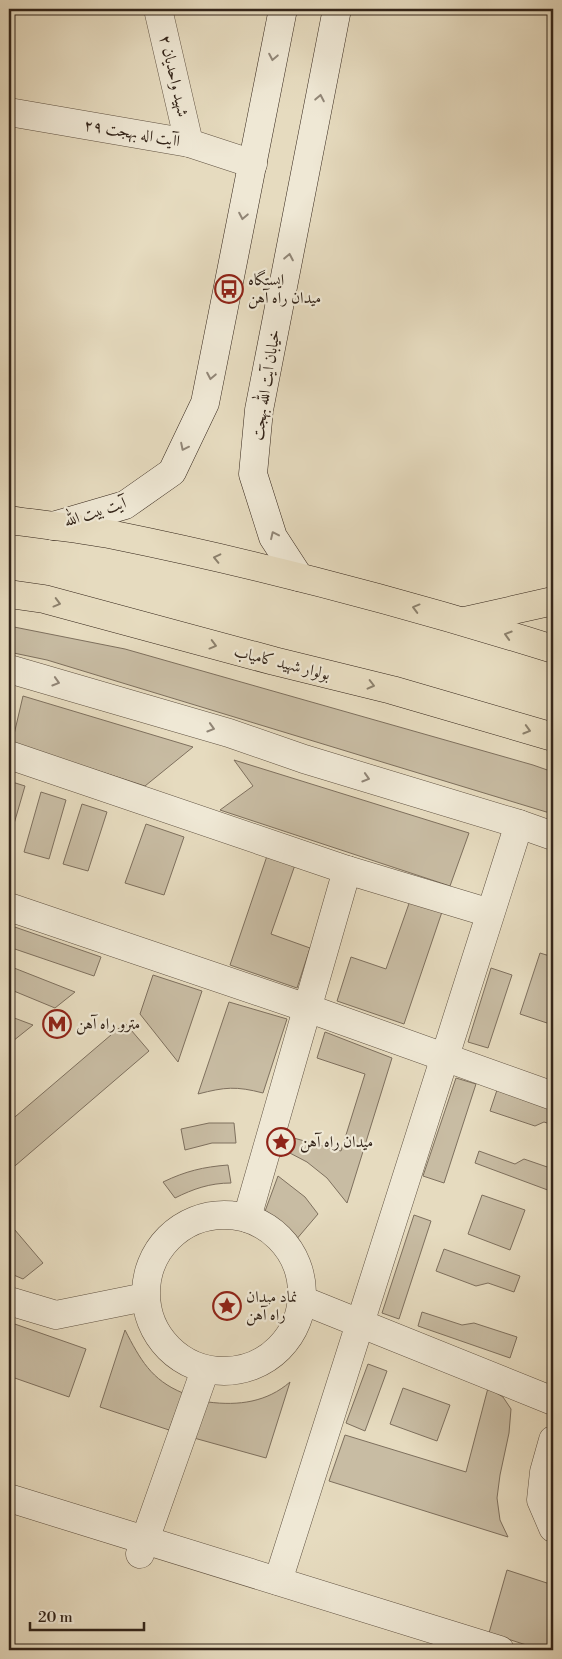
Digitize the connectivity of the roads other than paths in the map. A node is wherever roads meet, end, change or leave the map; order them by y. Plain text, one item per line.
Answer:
1 (158, 9) edge
2 (283, 9) edge
3 (337, 9) edge
4 (9, 112) edge
5 (189, 143) junction
6 (253, 164) junction
7 (9, 520) edge
8 (52, 526) junction
9 (299, 577) junction
10 (9, 594) edge
11 (553, 601) edge
12 (463, 621) junction
13 (553, 649) edge
14 (9, 669) edge
15 (553, 737) edge
16 (9, 756) edge
17 (519, 824) junction
18 (553, 836) edge
19 (347, 870) junction
20 (9, 907) edge
21 (490, 913) junction
22 (307, 1008) junction
23 (444, 1057) junction
24 (553, 1096) edge
25 (247, 1218) junction
26 (145, 1298) junction
27 (9, 1300) edge
28 (302, 1300) junction
29 (360, 1324) junction
30 (205, 1370) junction
31 (553, 1401) edge
32 (553, 1440) edge
33 (9, 1498) edge
34 (553, 1528) edge
35 (142, 1547) junction
36 (278, 1581) junction
37 (500, 1650) edge

1 - 5 street, شهید واحدیان ۲
2 -> 6 street
9 -> 3 street, خیابان آیت الله بهجت
4 - 5 street, اآیت اله بهجت ۲۹
5 - 6 street, اآیت اله بهجت ۲۹
6 -> 8 street, آیت بیت الله
7 - 8 main road
9 -> 8 main road
12 -> 9 main road
10 -> 15 main road, بولوار شهید کامیاب
11 - 12 main road
13 -> 12 main road
14 -> 17 street
16 - 19 street
17 - 18 street
17 - 21 street
19 - 21 street
19 - 22 street
20 - 22 street
21 - 23 street
22 - 23 street
22 - 25 street
23 - 24 street
23 - 29 street
25 - 26 street
25 - 28 street
26 - 27 street
26 - 30 street
28 - 29 street
28 - 30 street
29 - 31 street
29 - 36 street
30 - 35 street
32 - 34 street
33 - 35 street
35 - 36 street
36 - 37 street

